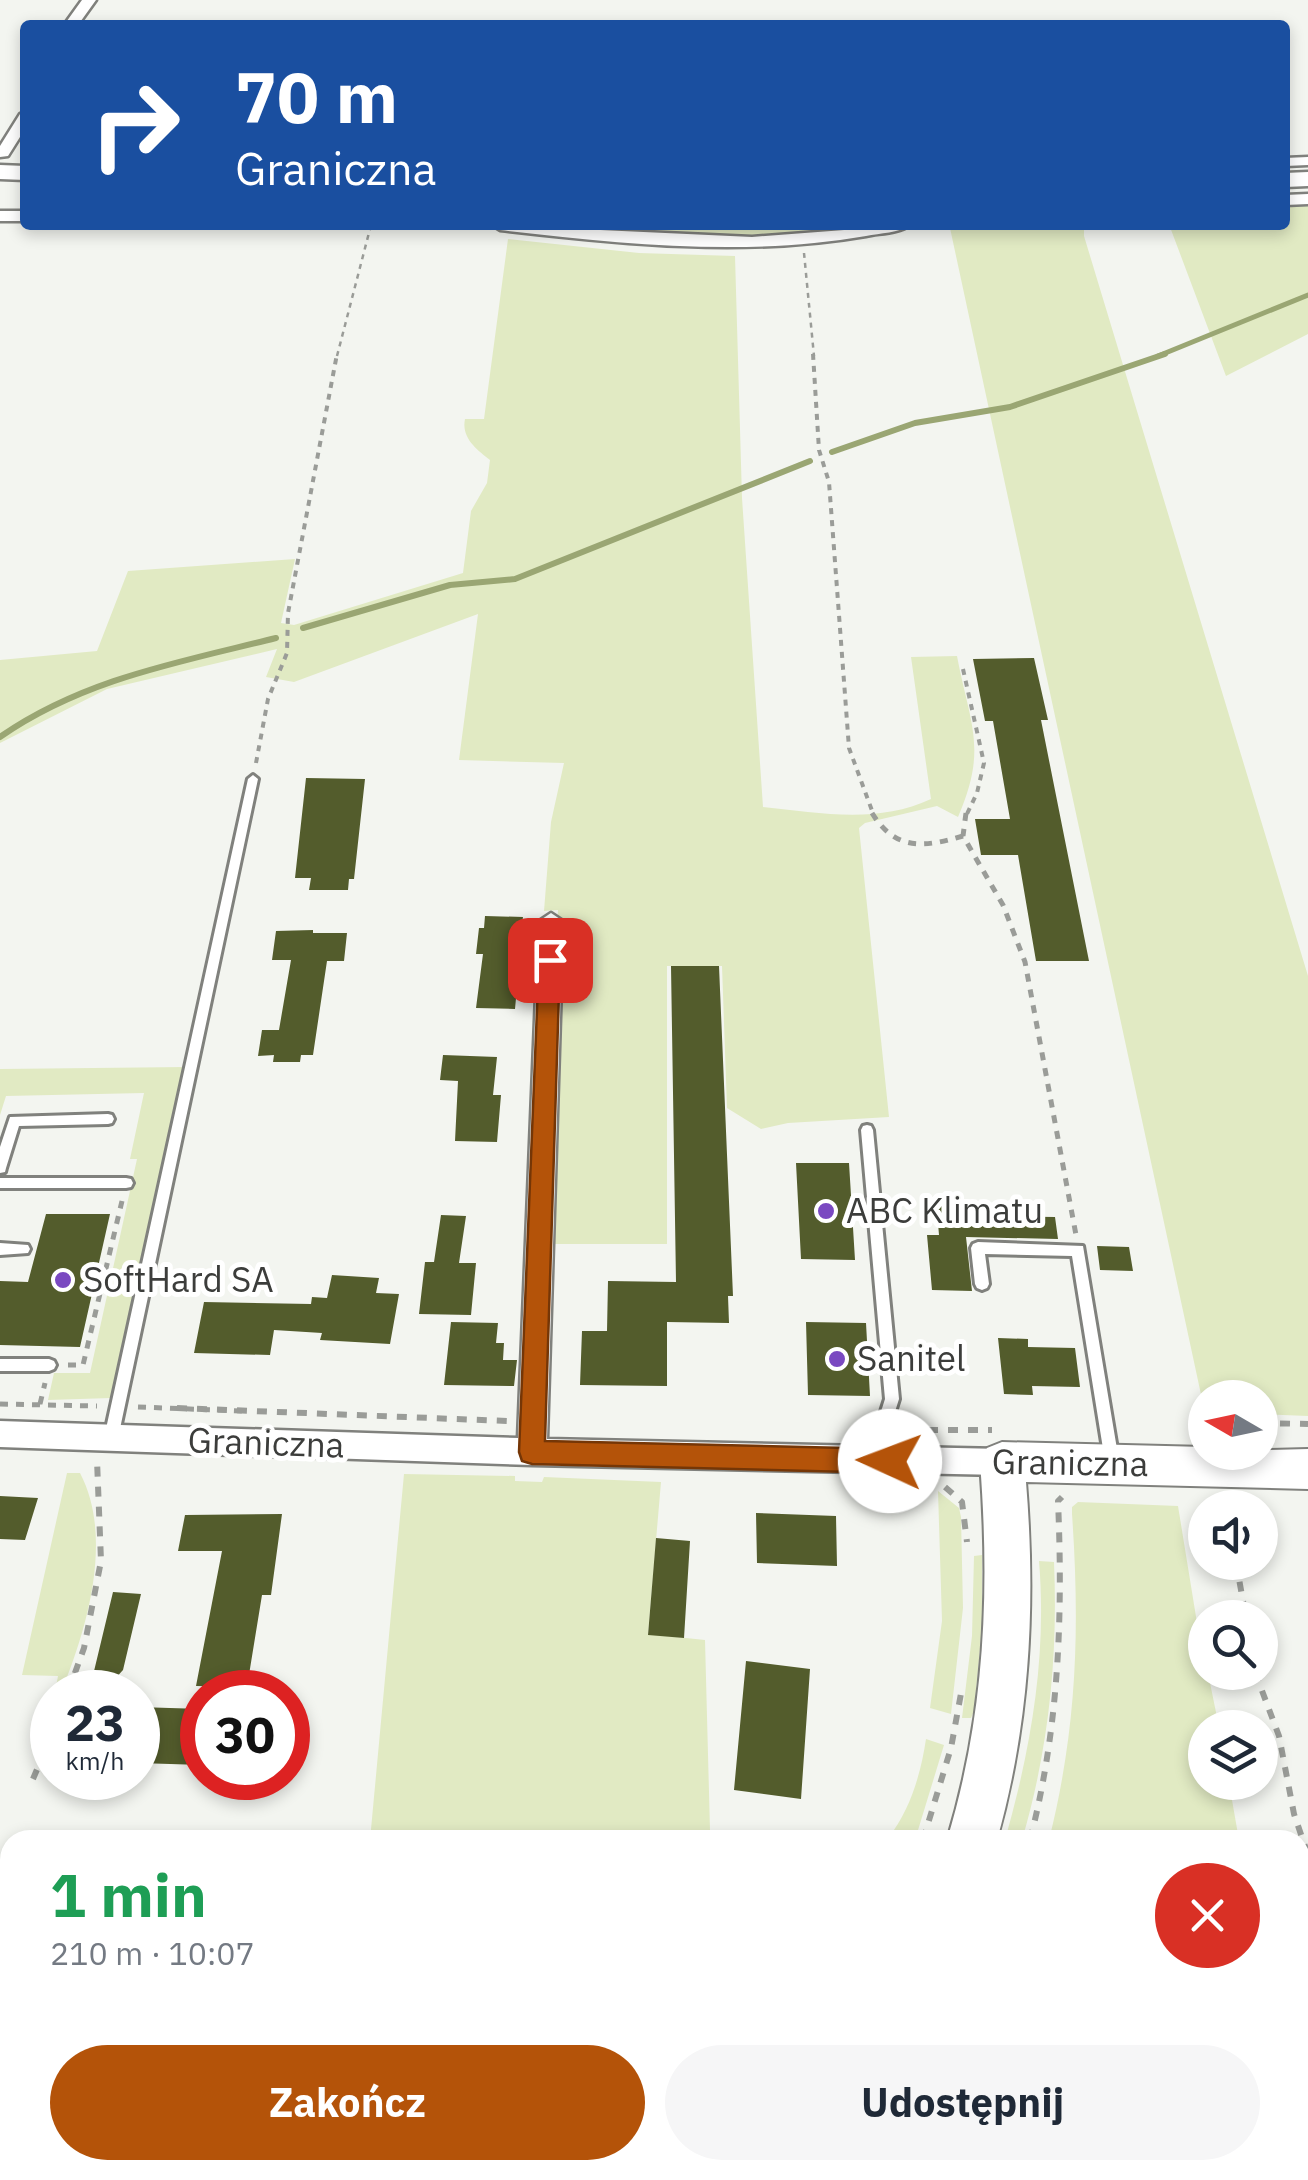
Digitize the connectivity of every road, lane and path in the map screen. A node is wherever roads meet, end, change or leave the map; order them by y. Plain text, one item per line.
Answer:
1 (20, 126) edge
2 (1, 159) edge
3 (371, 230) edge
4 (550, 230) edge
5 (880, 230) edge
6 (804, 240) junction
7 (963, 669) dead end
8 (253, 779) joint
9 (963, 836) junction
10 (551, 921) dead end
11 (108, 1119) dead end
12 (867, 1130) dead end
13 (0, 1168) edge
14 (0, 1183) edge
15 (126, 1183) joint
16 (0, 1249) edge
17 (23, 1249) dead end
18 (1078, 1250) junction
19 (982, 1284) dead end
20 (0, 1364) edge
21 (49, 1365) joint
22 (0, 1404) edge
23 (120, 1407) junction
24 (534, 1422) junction
25 (1278, 1423) edge
26 (1308, 1424) edge
27 (887, 1430) junction
28 (0, 1434) edge
29 (1004, 1446) junction
30 (101, 1452) junction
31 (532, 1452) junction
32 (890, 1461) junction
33 (1113, 1464) junction
34 (1308, 1469) edge
35 (934, 1482) dead end
36 (1066, 1493) dead end
37 (968, 1556) dead end
38 (76, 1670) edge
39 (963, 1675) dead end
40 (1262, 1690) edge
41 (926, 1830) edge
42 (975, 1830) edge
43 (1032, 1830) edge
44 (1299, 1830) edge

1 - 2 street
3 - 8 path
4 - 6 street
5 - 6 street
6 - 9 path
7 - 9 path
8 - 23 lane
9 - 18 path
10 - 24 street
11 - 13 lane
12 - 27 lane
14 - 15 lane
15 - 21 path
16 - 17 lane
18 - 19 lane
18 - 33 lane
20 - 21 lane
22 - 23 path
23 - 24 path
23 - 30 lane
24 - 31 street
25 - 26 path
27 - 29 path
27 - 32 lane
28 - 30 street, Graniczna
29 - 32 street, Graniczna
29 - 33 street, Graniczna
29 - 42 street
30 - 31 street, Graniczna
30 - 38 path
31 - 32 street, Graniczna
33 - 34 street, Graniczna
35 - 37 path
36 - 43 path
39 - 41 path
40 - 44 path

